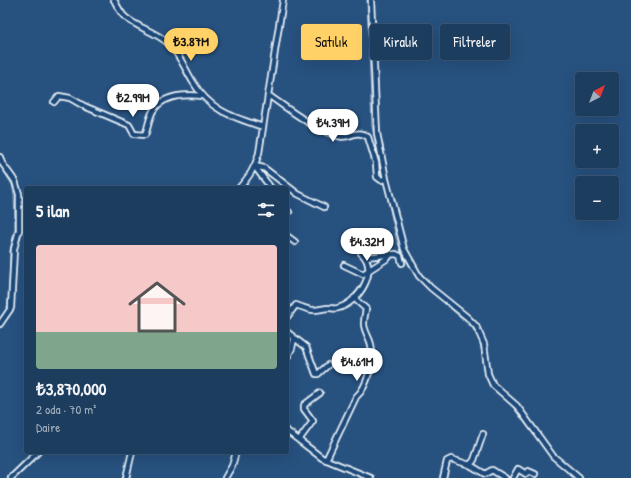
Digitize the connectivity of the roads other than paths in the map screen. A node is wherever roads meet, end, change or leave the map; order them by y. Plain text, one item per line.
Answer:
1 (114, 0) edge
2 (283, 0) edge
3 (371, 0) edge
4 (268, 95) junction
5 (203, 96) junction
6 (54, 102) dead end
7 (263, 127) junction
8 (0, 157) edge
9 (255, 166) junction
10 (384, 179) junction
11 (240, 186) edge
12 (269, 186) edge
13 (288, 186) edge
14 (289, 187) edge
15 (324, 207) dead end
16 (289, 238) edge
17 (295, 242) dead end
18 (361, 247) dead end
19 (391, 254) junction
20 (365, 257) junction
21 (402, 263) dead end
22 (344, 265) dead end
23 (369, 271) junction
24 (354, 298) junction
25 (289, 314) edge
26 (0, 324) edge
27 (289, 334) edge
28 (294, 339) junction
29 (289, 354) edge
30 (328, 365) dead end
31 (320, 393) dead end
32 (289, 432) edge
33 (483, 434) dead end
34 (299, 440) junction
35 (36, 454) edge
36 (132, 454) edge
37 (235, 454) edge
38 (326, 460) junction
39 (470, 465) junction
40 (535, 474) dead end
41 (11, 478) edge
42 (126, 478) edge
43 (226, 478) edge
44 (371, 478) edge
45 (443, 478) edge
46 (505, 478) edge
47 (513, 478) edge
48 (579, 478) edge

1 - 5 street
2 - 4 street
3 - 10 street
4 - 7 street
4 - 10 street
5 - 6 street
5 - 7 street
7 - 9 street
8 - 26 street
9 - 11 street
9 - 12 street
9 - 13 street
10 - 48 street
14 - 15 street
16 - 17 street
18 - 20 street
19 - 20 street
19 - 21 street
19 - 23 street
20 - 23 street
22 - 23 street
23 - 24 street
24 - 25 street
24 - 38 street
27 - 28 street
28 - 29 street
28 - 30 street
31 - 34 street
32 - 34 street
33 - 39 street
34 - 38 street
35 - 41 street
36 - 42 street
37 - 43 street
38 - 44 street
39 - 45 street
39 - 46 street
40 - 47 street

